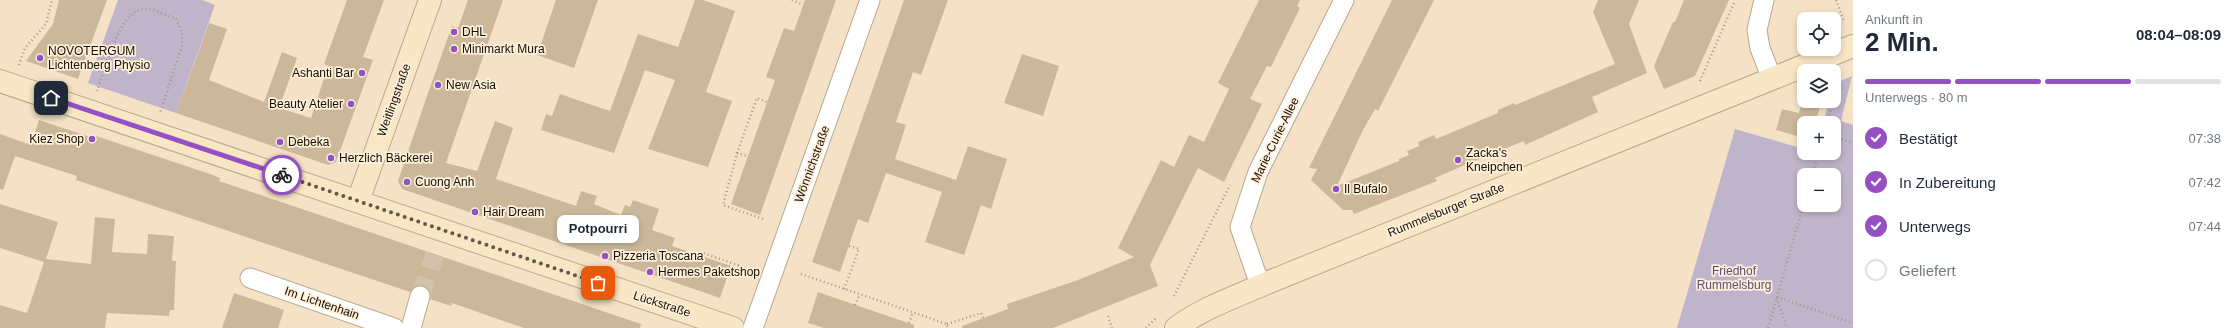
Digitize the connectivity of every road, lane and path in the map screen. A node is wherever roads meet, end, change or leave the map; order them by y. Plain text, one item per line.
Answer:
1 (52, 0) edge
2 (430, 0) edge
3 (792, 0) edge
4 (870, 0) edge
5 (1344, 0) edge
6 (1764, 0) edge
7 (1836, 0) edge
8 (1734, 3) dead end
9 (804, 5) dead end
10 (1844, 21) dead end
11 (1853, 46) edge
12 (19, 65) dead end
13 (1772, 79) junction
14 (0, 81) edge
15 (1700, 81) dead end
16 (97, 91) dead end
17 (767, 102) dead end
18 (160, 113) dead end
19 (1841, 139) edge
20 (1853, 143) edge
21 (737, 153) junction
22 (748, 156) dead end
23 (1230, 184) dead end
24 (358, 201) junction
25 (1801, 212) edge
26 (764, 219) dead end
27 (849, 246) dead end
28 (702, 256) dead end
29 (746, 268) dead end
30 (801, 274) dead end
31 (250, 278) dead end
32 (1260, 285) junction
33 (844, 289) junction
34 (860, 294) junction
35 (420, 296) tunnel mouth
36 (1174, 296) dead end
37 (1776, 298) junction
38 (855, 305) dead end
39 (913, 312) junction
40 (1108, 316) dead end
41 (983, 318) dead end
42 (909, 323) dead end
43 (1853, 323) edge
44 (947, 324) junction
45 (394, 328) edge
46 (411, 328) edge
47 (733, 328) edge
48 (753, 328) edge
49 (947, 328) edge
50 (1112, 328) edge
51 (1176, 328) edge
52 (1768, 328) edge
53 (1787, 328) edge

1 - 12 path
2 - 24 street, Weitlingstraße
3 - 9 path
4 - 48 street, Wönnichstraße
5 - 32 street, Marie-Curie-Allee
6 - 13 street
7 - 10 path
8 - 15 path
11 - 13 street, Rummelsburger Straße
13 - 32 street, Rummelsburger Straße
14 - 24 street, Lückstraße
16 - 18 path
17 - 21 path
19 - 20 path
21 - 22 path
21 - 26 path
23 - 36 path
24 - 47 street, Lückstraße
25 - 37 path
27 - 33 path
28 - 29 path
30 - 33 path
31 - 45 street, Im Lichtenhain
32 - 51 street, Rummelsburger Straße
33 - 34 path
34 - 38 path
34 - 39 path
35 - 46 street
37 - 43 path
37 - 52 path
37 - 53 path
39 - 42 path
39 - 44 path
40 - 50 path
41 - 44 path
44 - 49 path

